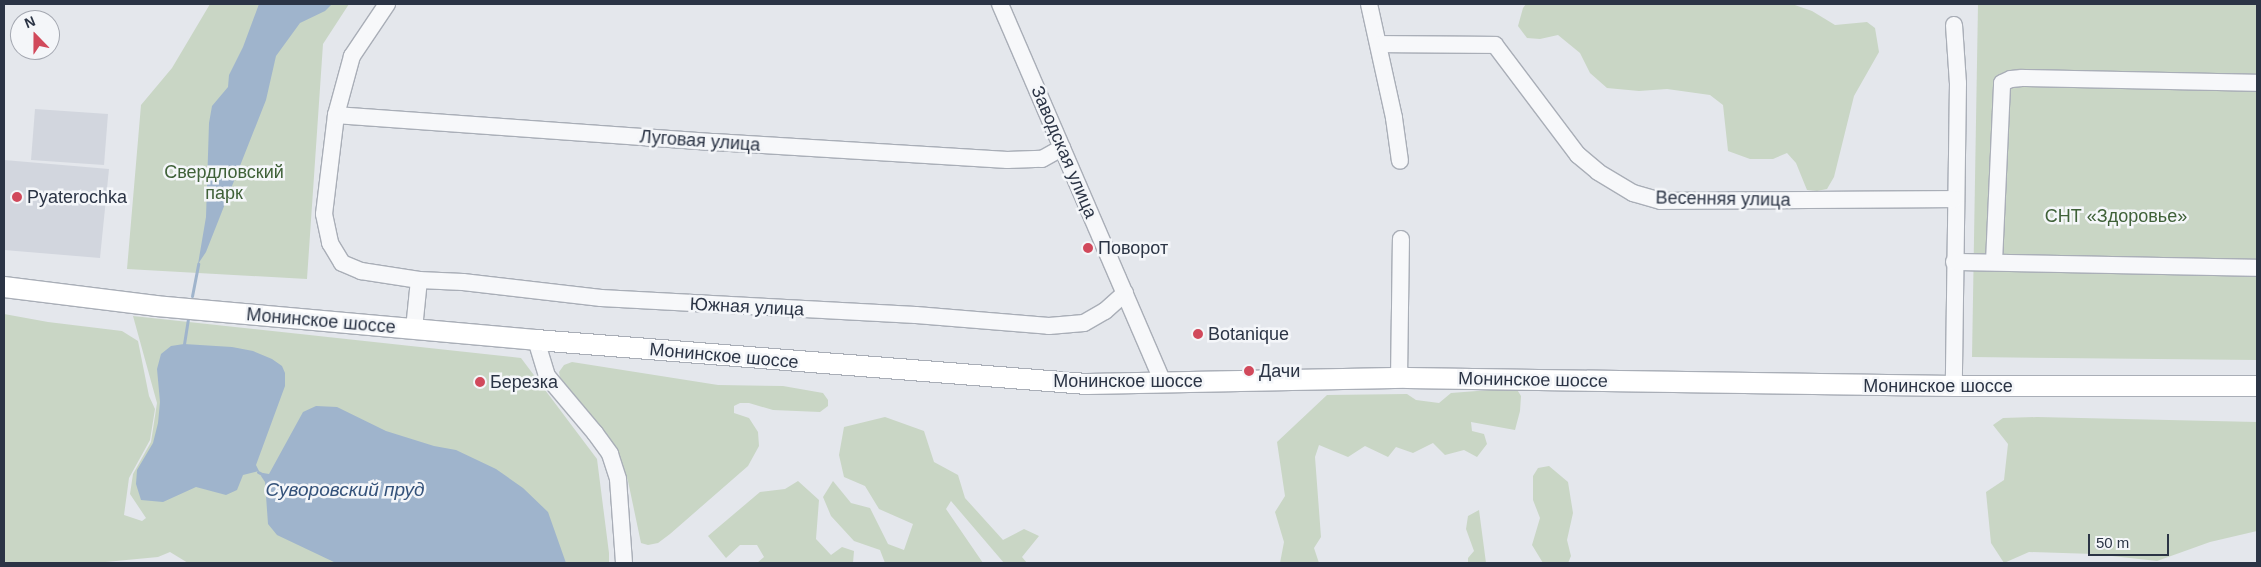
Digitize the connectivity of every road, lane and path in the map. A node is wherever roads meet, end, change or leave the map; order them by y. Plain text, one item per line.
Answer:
1 (387, 4) edge
2 (1000, 4) edge
3 (1369, 4) edge
4 (1954, 25) dead end
5 (1379, 44) junction
6 (2257, 84) edge
7 (336, 115) junction
8 (1062, 148) junction
9 (1400, 161) dead end
10 (1955, 199) junction
11 (1401, 239) dead end
12 (1954, 262) junction
13 (1994, 262) junction
14 (2257, 268) edge
15 (419, 280) junction
16 (4, 287) edge
17 (1125, 294) junction
18 (414, 329) junction
19 (536, 340) junction
20 (1399, 379) junction
21 (1164, 383) junction
22 (1954, 386) junction
23 (2257, 386) edge
24 (624, 563) edge

1 - 7 street
2 - 8 street, Заводская улица
3 - 5 street
4 - 10 street
5 - 9 street
5 - 10 street, Весенняя улица
6 - 13 street
7 - 8 street, Луговая улица
7 - 15 street, Южная улица
8 - 17 street, Заводская улица
10 - 12 street
11 - 20 street
12 - 13 street
12 - 22 street
13 - 14 street
15 - 17 street, Южная улица
15 - 18 street
16 - 18 main road, Монинское шоссе
17 - 21 street, Заводская улица
18 - 19 main road, Монинское шоссе
19 - 21 main road, Монинское шоссе
19 - 24 street
20 - 21 main road, Монинское шоссе
20 - 22 main road, Монинское шоссе
22 - 23 main road, Монинское шоссе

